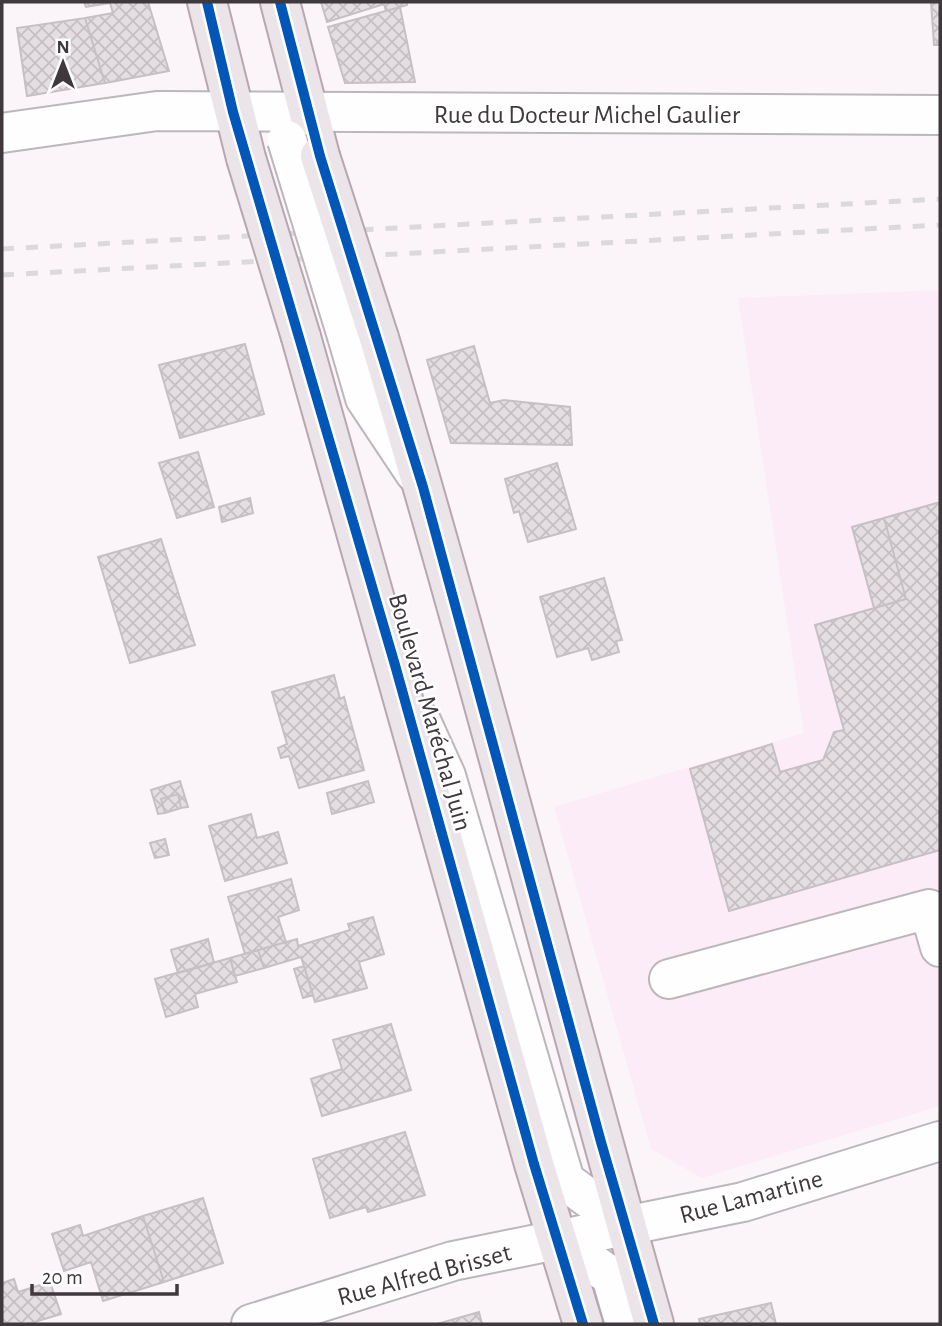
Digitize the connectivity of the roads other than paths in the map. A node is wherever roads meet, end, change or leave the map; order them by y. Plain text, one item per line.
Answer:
1 (208, 2) edge
2 (280, 2) edge
3 (233, 112) junction
4 (940, 115) edge
5 (2, 133) edge
6 (306, 136) junction
7 (395, 665) junction
8 (940, 947) edge
9 (669, 979) dead end
10 (940, 1141) edge
11 (627, 1226) junction
12 (558, 1240) junction
13 (251, 1324) edge
14 (583, 1324) edge
15 (625, 1324) edge
16 (654, 1324) edge

1 - 3 main road, Boulevard Maréchal Juin
2 - 6 main road, Boulevard Maréchal Juin
3 - 5 street
3 - 6 street
3 - 7 main road, Boulevard Maréchal Juin, bridge
4 - 6 street, Rue du Docteur Michel Gaulier
6 - 11 main road, Boulevard Maréchal Juin, bridge
7 - 11 street, Boulevard Maréchal Juin
7 - 12 main road, Boulevard Maréchal Juin
8 - 9 street
10 - 11 street, Rue Lamartine
11 - 12 street, Rue Lamartine
11 - 16 main road, Boulevard Maréchal Juin
12 - 13 street, Rue Alfred Brisset
12 - 14 main road, Boulevard Maréchal Juin
12 - 15 street

